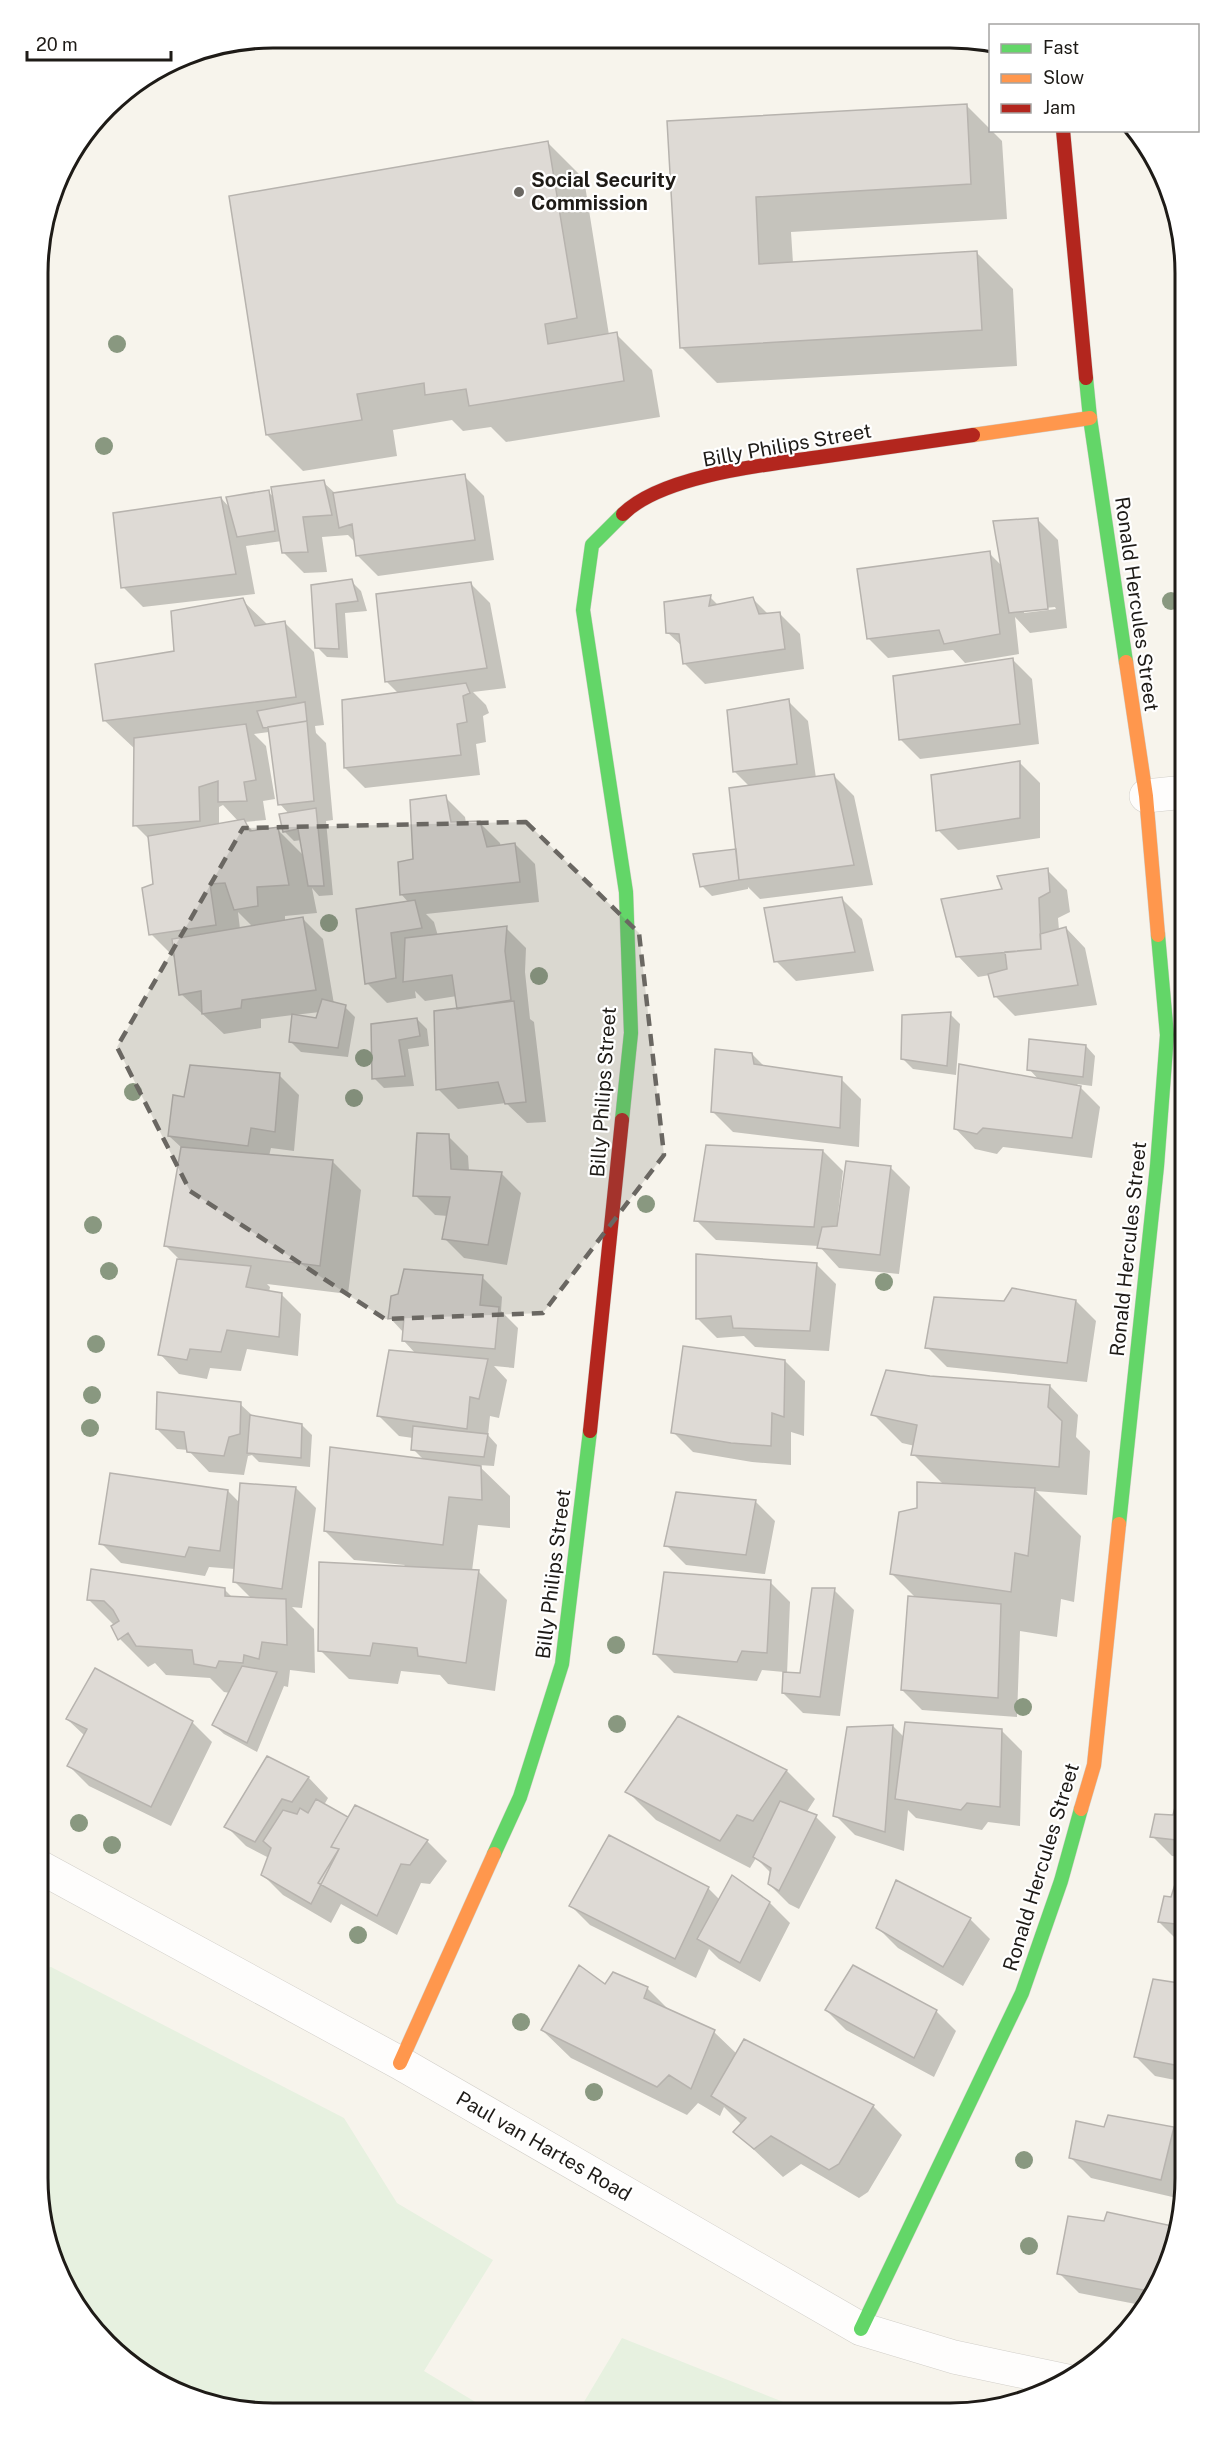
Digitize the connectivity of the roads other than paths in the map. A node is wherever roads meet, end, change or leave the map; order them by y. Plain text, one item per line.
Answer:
1 (1063, 132) edge
2 (1090, 418) junction
3 (1175, 793) edge
4 (1146, 796) junction
5 (48, 1871) edge
6 (400, 2063) junction
7 (861, 2329) junction
8 (1053, 2378) edge

1 - 2 street, Ronald Hercules Street
2 - 4 street, Ronald Hercules Street
2 - 6 street, Billy Philips Street
3 - 4 street
4 - 7 street, Ronald Hercules Street
5 - 6 street, Paul van Hartes Road
6 - 7 street, Paul van Hartes Road
7 - 8 street, Paul van Hartes Road

